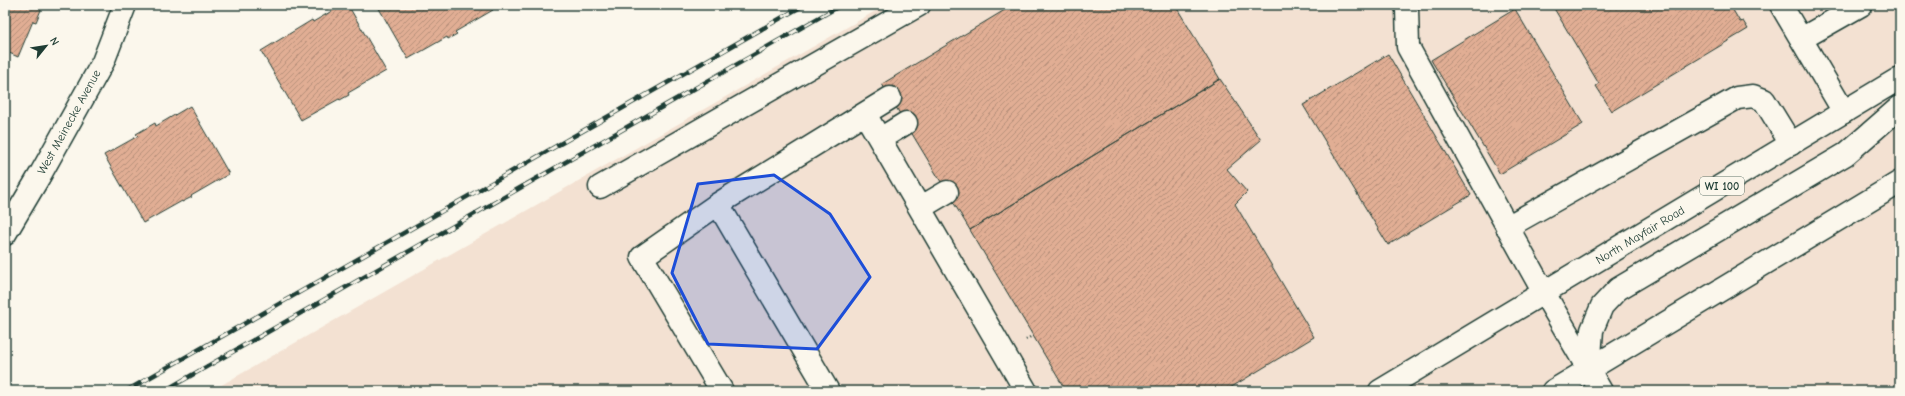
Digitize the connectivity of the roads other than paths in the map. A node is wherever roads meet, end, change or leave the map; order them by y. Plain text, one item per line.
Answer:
1 (125, 5) edge
2 (919, 5) edge
3 (1781, 5) edge
4 (1861, 5) edge
5 (1408, 6) edge
6 (1801, 39) junction
7 (1900, 78) edge
8 (890, 98) dead end
9 (1900, 106) edge
10 (1844, 112) junction
11 (865, 114) junction
12 (906, 123) dead end
13 (880, 139) junction
14 (1791, 144) junction
15 (1900, 182) edge
16 (600, 187) dead end
17 (947, 192) dead end
18 (718, 204) junction
19 (920, 208) junction
20 (1507, 227) junction
21 (5, 234) edge
22 (1544, 293) junction
23 (1589, 370) junction
24 (722, 391) edge
25 (828, 391) edge
26 (1026, 391) edge
27 (1380, 391) edge
28 (1553, 391) edge
29 (1601, 391) edge

1 - 21 main road, West Meinecke Avenue
2 - 16 main road
3 - 6 main road
4 - 6 main road
5 - 20 main road
6 - 10 main road
7 - 10 main road, North Mayfair Road / WI 100
8 - 11 main road
9 - 23 main road
10 - 14 main road, North Mayfair Road / WI 100
11 - 13 main road
11 - 18 main road
12 - 13 main road
13 - 19 main road
14 - 20 main road
14 - 22 main road, North Mayfair Road / WI 100
15 - 23 main road
17 - 19 main road
18 - 24 main road
18 - 25 main road
19 - 26 main road
20 - 22 main road
22 - 23 main road
22 - 27 main road, North Mayfair Road / WI 100
23 - 28 main road
23 - 29 main road

